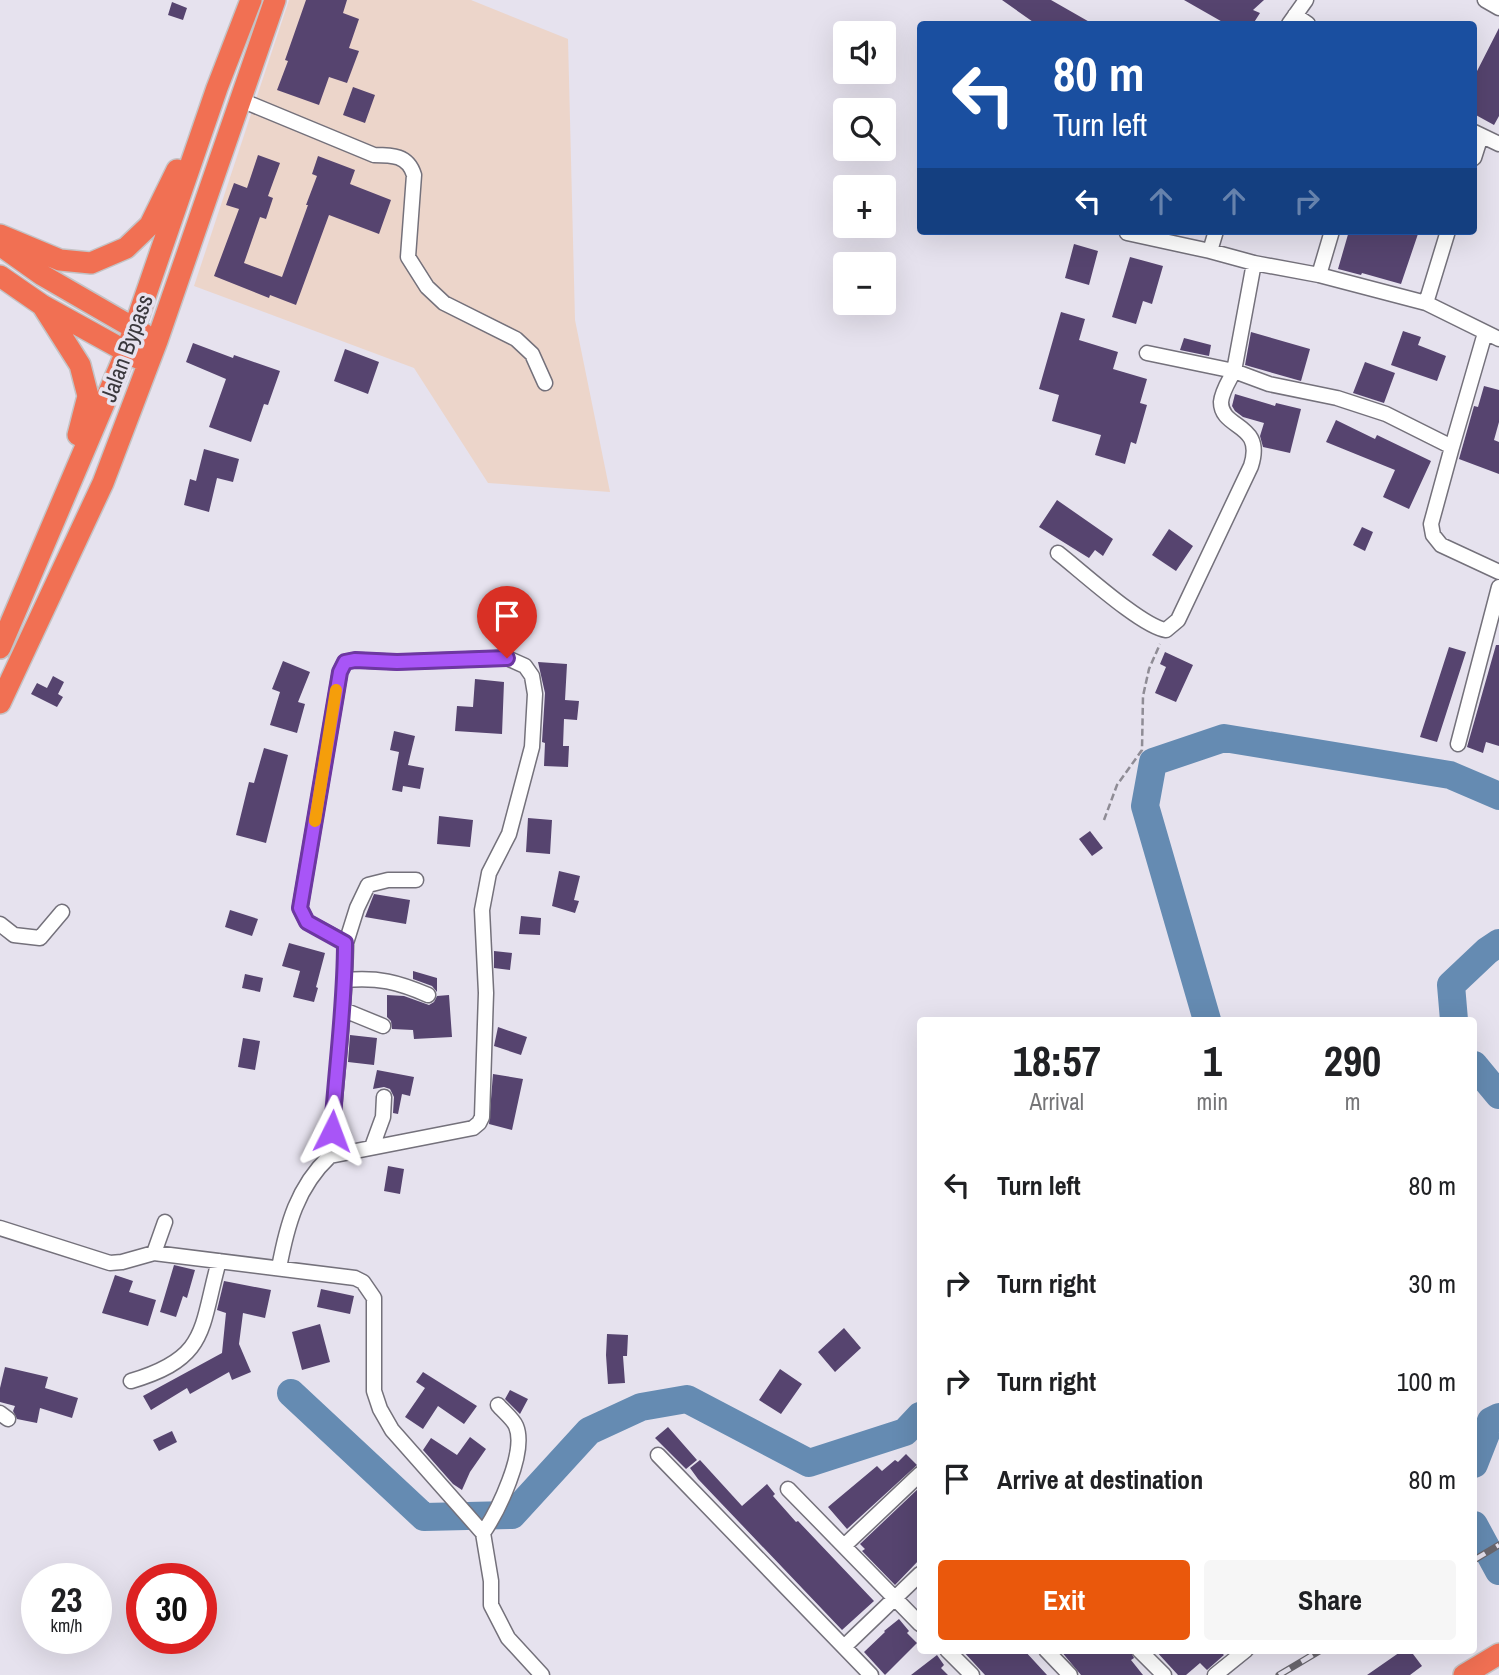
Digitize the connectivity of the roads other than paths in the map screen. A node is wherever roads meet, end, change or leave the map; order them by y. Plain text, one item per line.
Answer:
1 (251, 0) edge
2 (275, 0) edge
3 (1306, 0) edge
4 (1292, 20) edge
5 (217, 88) junction
6 (241, 100) junction
7 (1477, 134) edge
8 (1499, 144) edge
9 (0, 235) edge
10 (1136, 235) edge
11 (1215, 235) edge
12 (1331, 235) edge
13 (1447, 235) edge
14 (0, 245) edge
15 (1210, 251) junction
16 (1254, 263) junction
17 (1319, 275) junction
18 (0, 276) edge
19 (1426, 303) junction
20 (42, 305) junction
21 (134, 329) junction
22 (1492, 336) edge
23 (158, 341) junction
24 (126, 352) junction
25 (1147, 353) dead end
26 (149, 363) junction
27 (1234, 371) junction
28 (545, 383) dead end
29 (1452, 447) junction
30 (47, 537) junction
31 (1058, 553) dead end
32 (1499, 572) edge
33 (1499, 587) edge
34 (0, 648) edge
35 (0, 703) edge
36 (1458, 744) dead end
37 (416, 880) dead end
38 (62, 912) dead end
39 (0, 924) edge
40 (345, 943) junction
41 (345, 980) junction
42 (428, 995) dead end
43 (344, 1010) junction
44 (383, 1026) dead end
45 (384, 1097) dead end
46 (372, 1147) junction
47 (330, 1156) junction
48 (165, 1222) dead end
49 (0, 1228) edge
50 (154, 1253) junction
51 (219, 1261) junction
52 (279, 1268) junction
53 (131, 1381) dead end
54 (498, 1405) dead end
55 (658, 1455) dead end
56 (917, 1477) edge
57 (788, 1489) dead end
58 (482, 1525) junction
59 (844, 1546) junction
60 (917, 1577) edge
61 (895, 1598) junction
62 (917, 1620) edge
63 (844, 1647) junction
64 (951, 1654) edge
65 (1050, 1654) edge
66 (1143, 1654) edge
67 (1240, 1654) edge
68 (1496, 1656) edge
69 (542, 1675) edge
70 (871, 1675) edge
71 (972, 1675) edge
72 (1070, 1675) edge
73 (1164, 1675) edge
74 (1215, 1675) edge
75 (1464, 1675) edge

1 - 5 highway, Jalan Bypass
2 - 6 highway, Jalan Bypass
3 - 4 street
5 - 9 highway
5 - 21 highway, Jalan Bypass
6 - 23 highway, Jalan Bypass
6 - 28 street
7 - 8 street
10 - 15 street
11 - 15 street
12 - 17 street
13 - 19 street
14 - 21 highway
15 - 16 street
16 - 17 street
16 - 27 street
17 - 19 street
18 - 20 highway
19 - 22 street
20 - 24 highway
20 - 30 highway
21 - 23 highway
21 - 24 highway, Jalan Bypass
22 - 29 street
23 - 26 highway, Jalan Bypass
24 - 26 highway
24 - 30 highway, Jalan Bypass
25 - 27 street
26 - 35 highway, Jalan Bypass
27 - 29 street
27 - 31 street
29 - 32 street
30 - 34 highway, Jalan Bypass
33 - 36 street
37 - 40 street
38 - 39 street
40 - 41 street
40 - 46 street
41 - 42 street
41 - 43 street
43 - 44 street
43 - 47 street
45 - 46 street
46 - 47 street
47 - 52 street
48 - 50 street
49 - 50 street
50 - 51 street
51 - 52 street
51 - 53 street
52 - 58 street
54 - 58 street
55 - 63 street
56 - 59 street
57 - 59 street
58 - 69 street
59 - 61 street
60 - 61 street
61 - 62 street
61 - 63 street
63 - 70 street
64 - 71 street
65 - 72 street
66 - 73 street
67 - 74 street
68 - 75 highway

